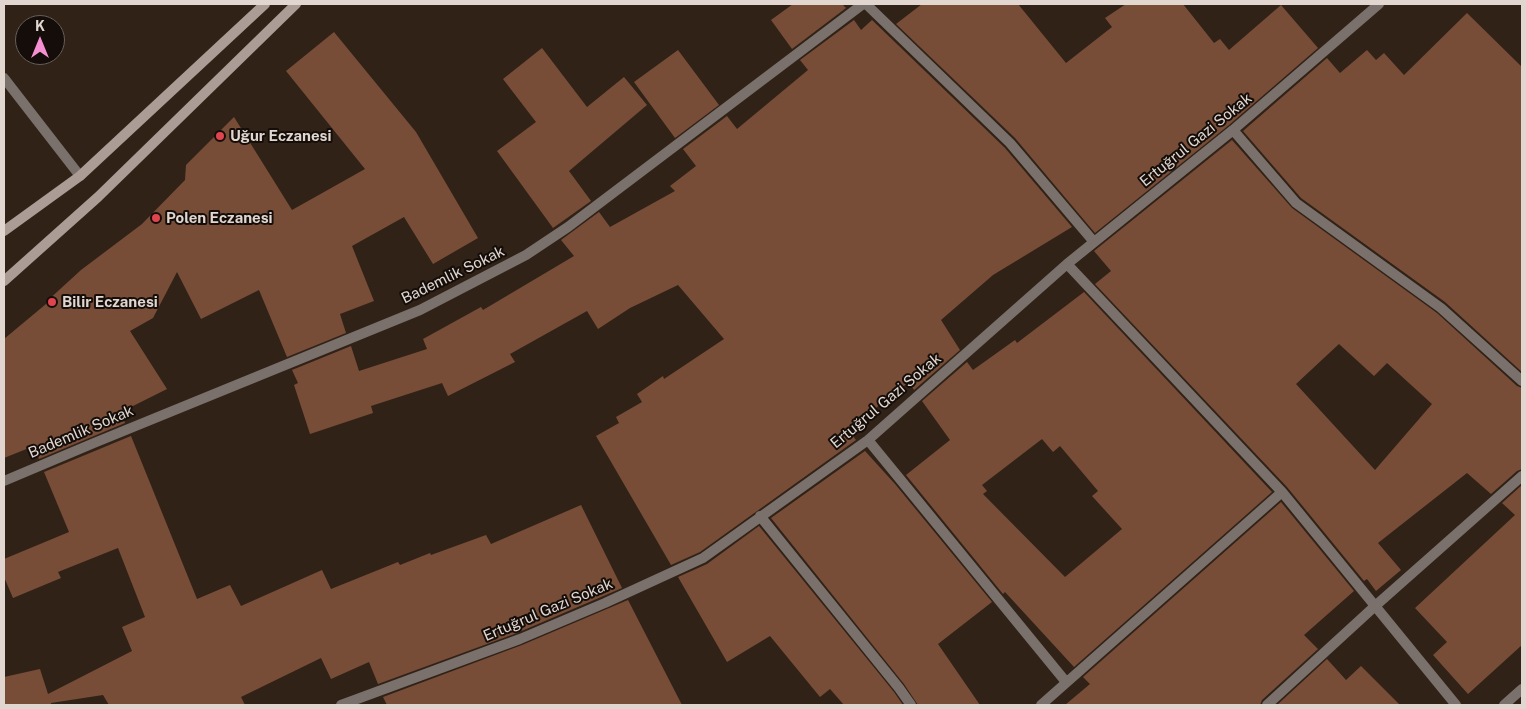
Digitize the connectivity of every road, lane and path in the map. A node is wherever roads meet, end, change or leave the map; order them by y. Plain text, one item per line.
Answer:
1 (265, 4) edge
2 (296, 4) edge
3 (865, 4) edge
4 (1379, 4) edge
5 (4, 78) edge
6 (1233, 130) junction
7 (80, 176) junction
8 (4, 231) edge
9 (1094, 242) junction
10 (1067, 264) junction
11 (4, 280) edge
12 (1522, 381) edge
13 (868, 440) junction
14 (1522, 476) edge
15 (4, 482) edge
16 (1282, 492) junction
17 (760, 516) junction
18 (1374, 607) junction
19 (1066, 682) junction
20 (1522, 689) edge
21 (341, 705) edge
22 (911, 705) edge
23 (1041, 705) edge
24 (1267, 705) edge
25 (1456, 705) edge
26 (1504, 705) edge

1 - 7 street
2 - 11 street
3 - 9 street
3 - 15 street, Bademlik Sokak
4 - 6 street, Ertuğrul Gazi Sokak
5 - 7 street
6 - 9 street, Ertuğrul Gazi Sokak
6 - 12 street
7 - 8 street
9 - 10 street, Ertuğrul Gazi Sokak
10 - 13 street, Ertuğrul Gazi Sokak
10 - 16 street
13 - 17 street, Ertuğrul Gazi Sokak
13 - 19 street
14 - 18 street
16 - 18 street
16 - 19 street
17 - 21 street, Ertuğrul Gazi Sokak
17 - 22 street
18 - 24 street
18 - 25 street
19 - 23 street
20 - 26 street

